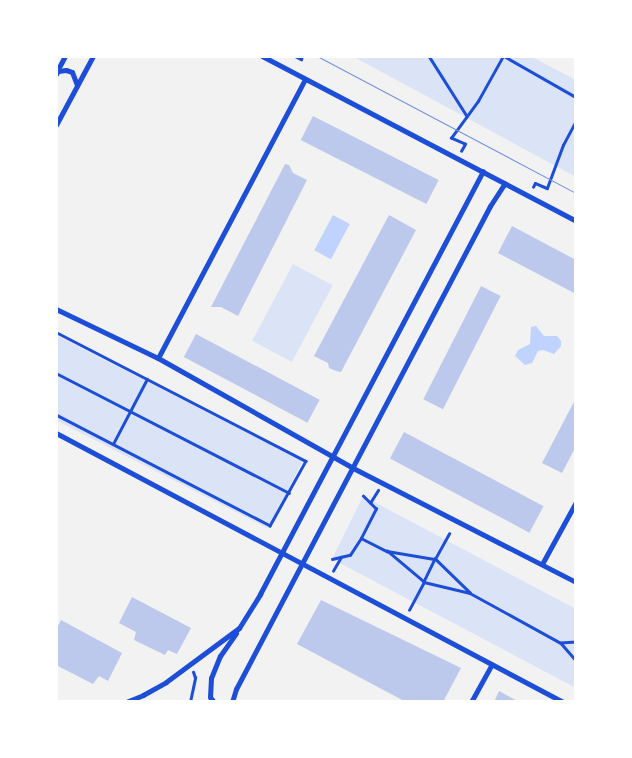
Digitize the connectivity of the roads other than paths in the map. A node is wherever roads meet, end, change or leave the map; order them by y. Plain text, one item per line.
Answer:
1 (65, 56) edge
2 (93, 56) edge
3 (262, 56) edge
4 (56, 74) edge
5 (306, 79) junction
6 (78, 85) junction
7 (56, 125) edge
8 (483, 171) junction
9 (505, 183) junction
10 (576, 221) edge
11 (56, 309) edge
12 (158, 358) junction
13 (56, 433) edge
14 (332, 456) junction
15 (354, 468) junction
16 (576, 502) edge
17 (281, 551) junction
18 (302, 564) junction
19 (542, 564) junction
20 (576, 582) edge
21 (239, 628) junction
22 (492, 664) junction
23 (126, 702) edge
24 (214, 702) edge
25 (232, 702) edge
26 (471, 702) edge
27 (563, 702) edge

1 - 4 street
2 - 6 street
3 - 5 street
4 - 6 street
5 - 8 street
5 - 12 street
6 - 7 street
8 - 9 street
8 - 14 street
9 - 10 street
9 - 15 street
11 - 12 street
12 - 14 street
13 - 17 street
14 - 15 street
14 - 17 street
15 - 18 street
15 - 19 street
16 - 19 street
17 - 18 street
17 - 21 street
18 - 22 street
18 - 25 street
19 - 20 street
21 - 23 street
21 - 24 street
22 - 26 street
22 - 27 street

